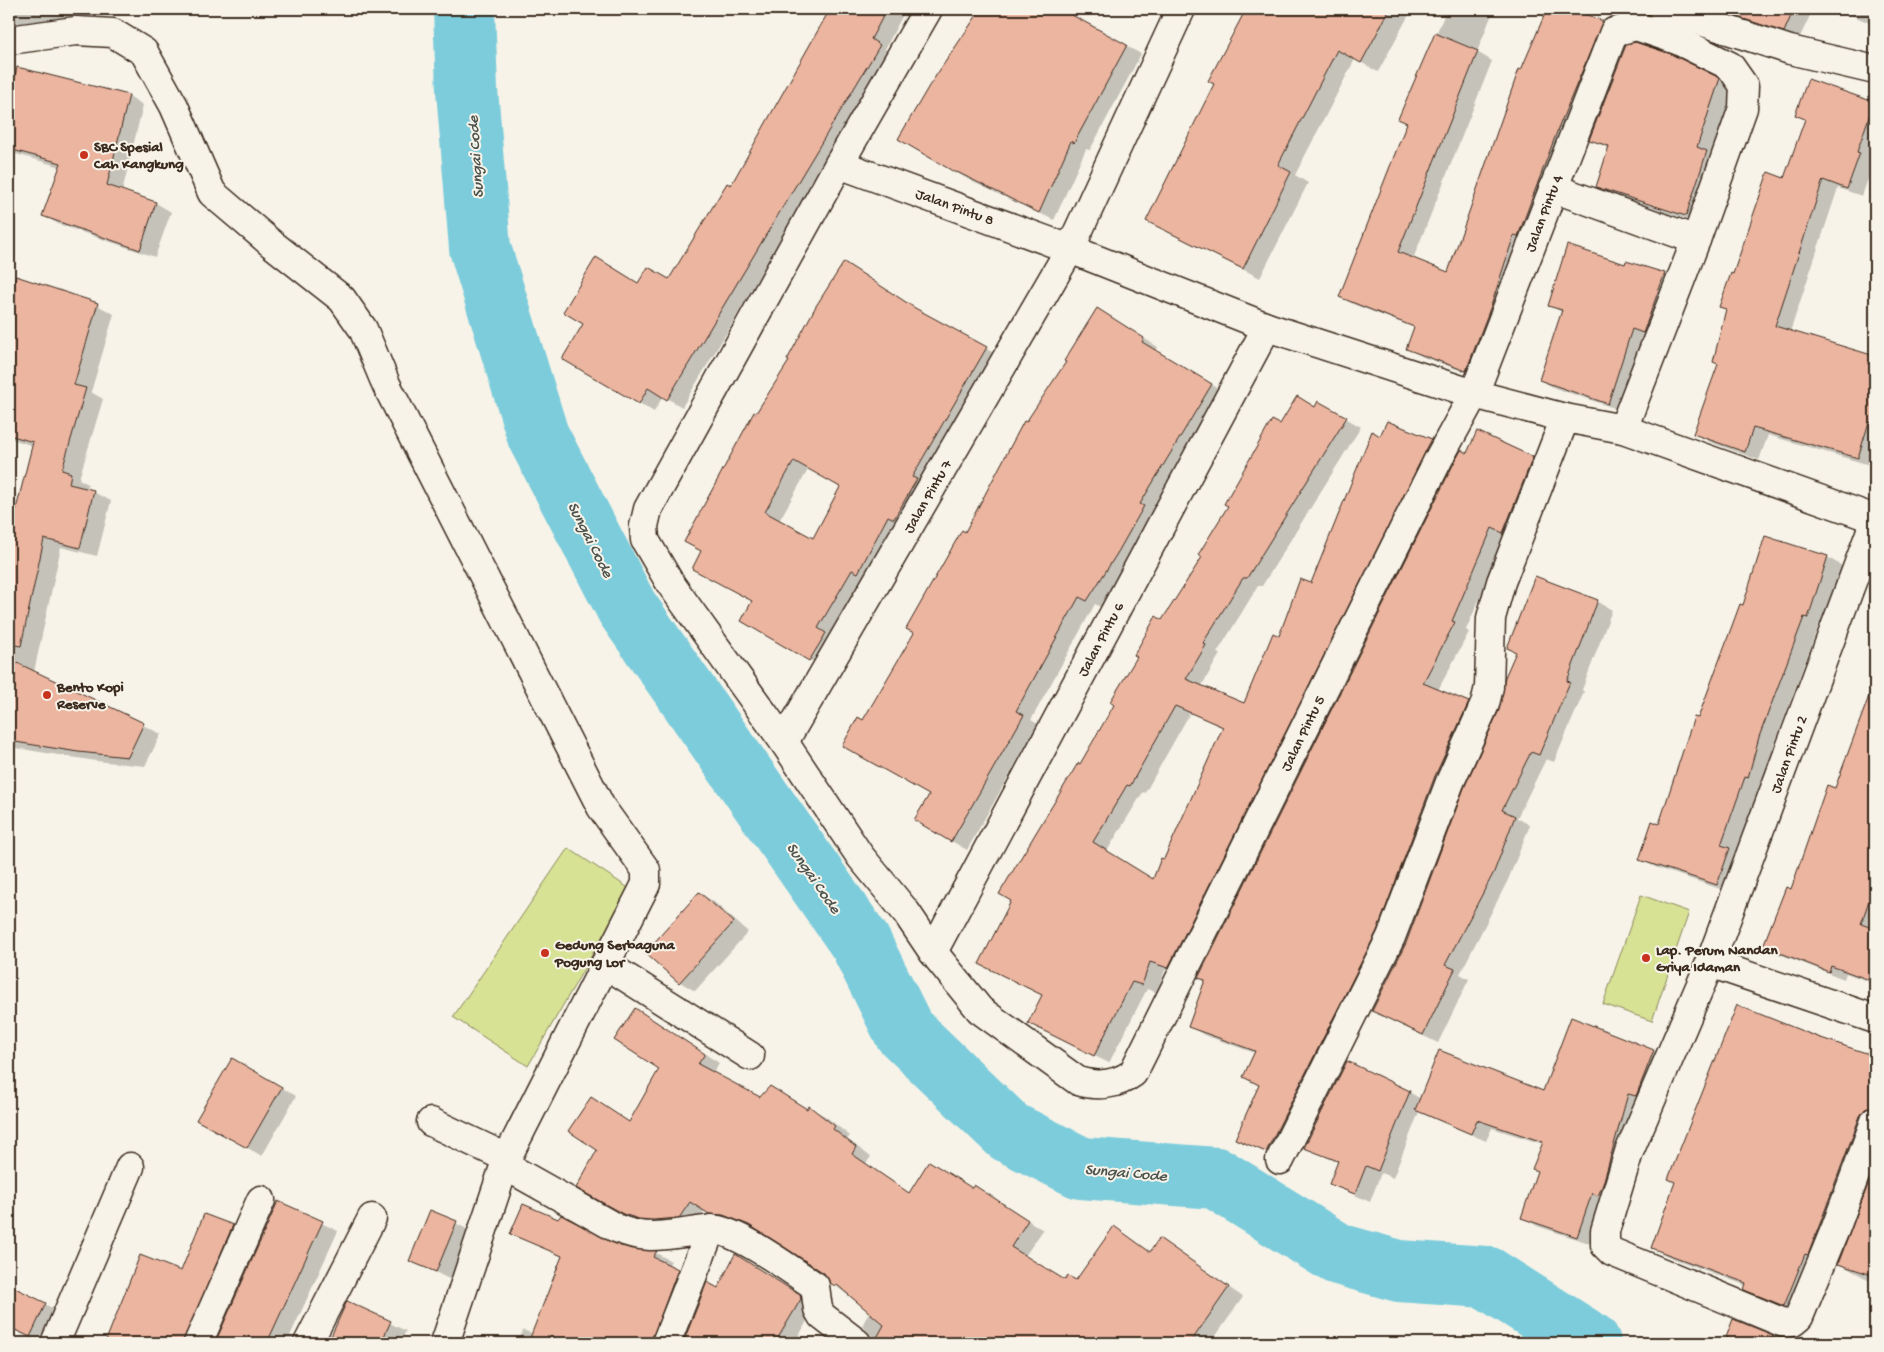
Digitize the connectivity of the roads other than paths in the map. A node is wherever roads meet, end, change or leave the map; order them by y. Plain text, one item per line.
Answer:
1 (928, 9) edge
2 (1181, 9) edge
3 (1663, 9) edge
4 (1721, 18) edge
5 (9, 40) edge
6 (1875, 70) edge
7 (839, 164) junction
8 (1553, 188) junction
9 (1696, 240) junction
10 (1070, 249) junction
11 (1267, 327) junction
12 (1474, 394) junction
13 (1565, 418) junction
14 (1623, 429) junction
15 (1875, 519) edge
16 (784, 742) junction
17 (933, 952) junction
18 (1710, 963) junction
19 (605, 964) junction
20 (1875, 1019) edge
21 (750, 1056) dead end
22 (1875, 1121) edge
23 (431, 1122) dead end
24 (1280, 1160) dead end
25 (505, 1161) junction
26 (130, 1167) dead end
27 (261, 1200) dead end
28 (372, 1218) dead end
29 (710, 1229) junction
30 (55, 1343) edge
31 (198, 1343) edge
32 (308, 1343) edge
33 (445, 1343) edge
34 (666, 1343) edge
35 (857, 1343) edge

1 - 7 street
2 - 10 street, Jalan Pintu 7
3 - 4 street
4 - 6 street
5 - 19 street
7 - 10 street, Jalan Pintu 8
7 - 16 street
8 - 9 street
8 - 9 street, Jalan Pintu 4
8 - 12 street, Jalan Pintu 4
9 - 14 street
10 - 11 street, Jalan Pintu 8
10 - 16 street, Jalan Pintu 7
11 - 12 street, Jalan Pintu 8
11 - 17 street, Jalan Pintu 6
12 - 13 street, Jalan Pintu 8
12 - 17 street, Jalan Pintu 5
13 - 14 street, Jalan Pintu 8
13 - 24 street
14 - 15 street, Jalan Pintu 8
15 - 18 street, Jalan Pintu 2
16 - 17 street
18 - 20 street
18 - 22 street, Jalan Pintu 2
19 - 21 street
19 - 25 street
23 - 25 street
25 - 29 street
25 - 33 street
26 - 30 street
27 - 31 street
28 - 32 street
29 - 34 street
29 - 35 street

